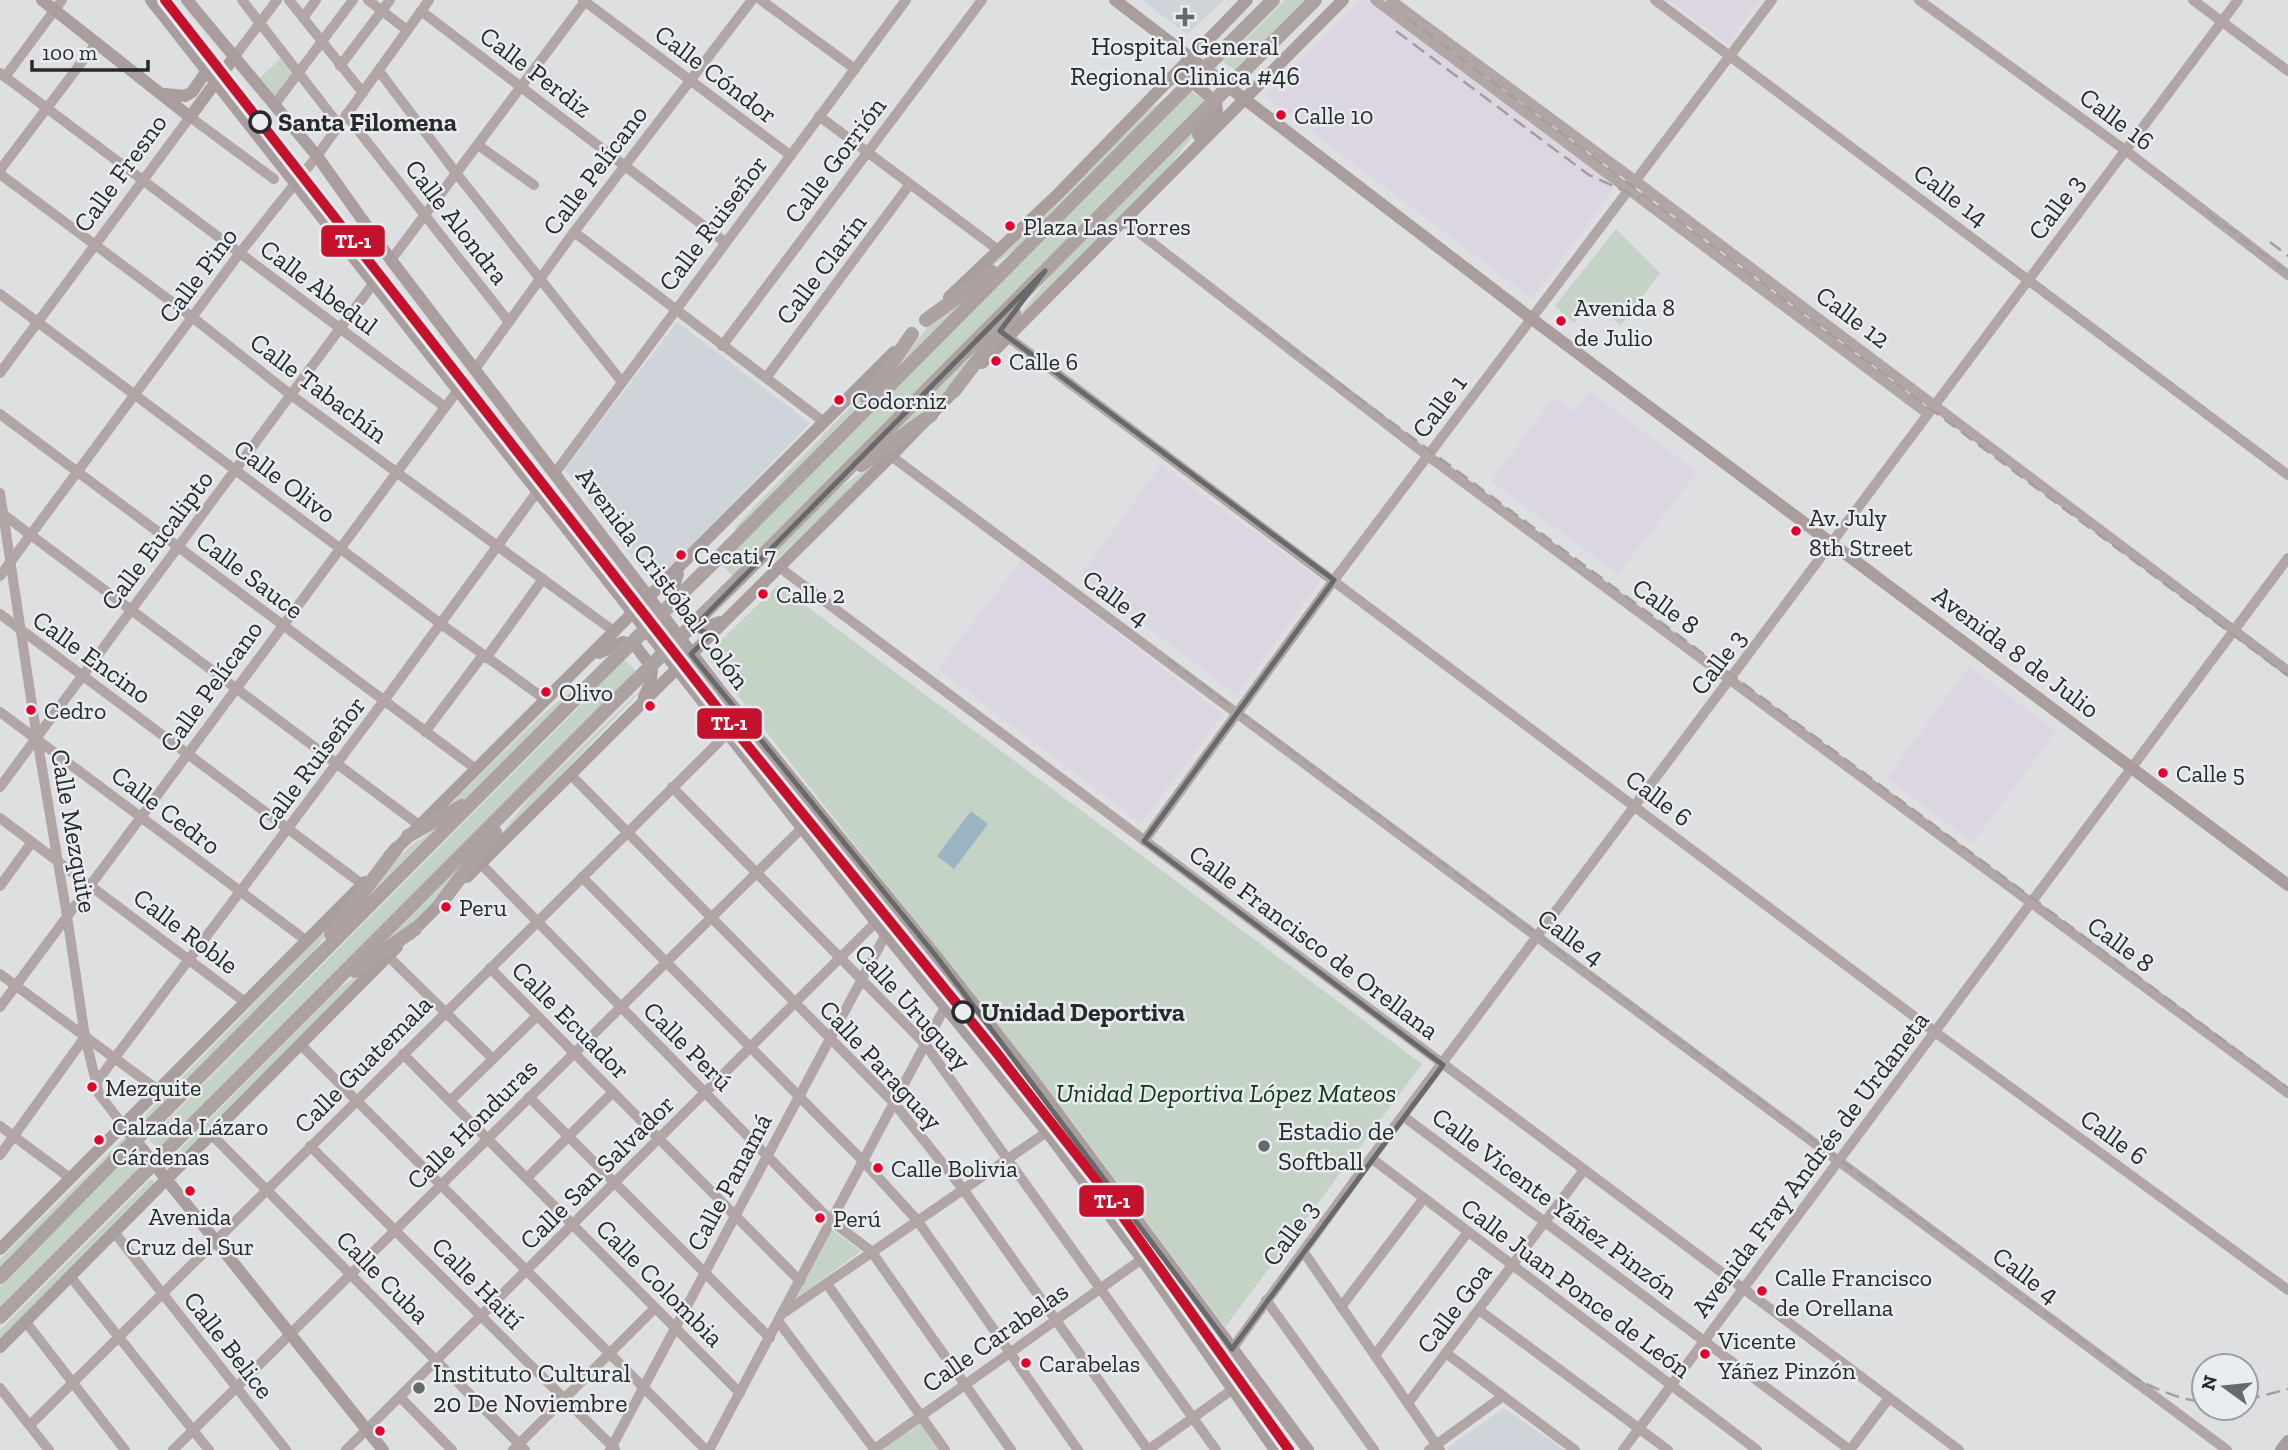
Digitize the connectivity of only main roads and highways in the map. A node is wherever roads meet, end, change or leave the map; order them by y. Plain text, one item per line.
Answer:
1 (42, 0) edge
2 (151, 0) edge
3 (187, 0) edge
4 (1115, 0) edge
5 (1247, 0) edge
6 (1273, 0) edge
7 (1315, 0) edge
8 (1343, 0) edge
9 (59, 5) edge
10 (235, 57) junction
11 (1190, 58) junction
12 (210, 77) junction
13 (1166, 80) junction
14 (159, 92) junction
15 (1244, 99) junction
16 (1152, 193) junction
17 (1045, 229) junction
18 (1045, 271) junction
19 (926, 320) junction
20 (912, 334) junction
21 (953, 392) junction
22 (931, 415) junction
23 (845, 431) junction
24 (826, 491) junction
25 (683, 565) junction
26 (636, 583) junction
27 (619, 595) junction
28 (649, 599) junction
29 (634, 614) junction
30 (724, 621) junction
31 (691, 654) junction
32 (591, 656) junction
33 (676, 669) junction
34 (692, 688) junction
35 (719, 689) junction
36 (641, 703) junction
37 (530, 788) junction
38 (476, 799) junction
39 (408, 836) junction
40 (396, 849) junction
41 (2288, 885) edge
42 (441, 903) junction
43 (415, 929) junction
44 (296, 980) junction
45 (323, 994) junction
46 (123, 1125) junction
47 (166, 1178) junction
48 (0, 1249) edge
49 (0, 1276) edge
50 (0, 1317) edge
51 (0, 1346) edge
52 (2288, 1441) edge
53 (383, 1450) edge
54 (1276, 1450) edge
55 (1308, 1450) edge
56 (2281, 1450) edge

1 - 9 main road
2 - 12 main road, Avenida Cristóbal Colón
3 - 10 main road, Avenida Cristóbal Colón
4 - 11 main road, Avenida 8 de Julio
5 - 11 main road
6 - 17 highway, bridge
7 - 18 highway, bridge
8 - 15 main road
9 - 14 main road
10 - 12 main road, Calle Fresno
10 - 26 main road, Avenida Cristóbal Colón
11 - 13 main road
11 - 15 main road, Avenida 8 de Julio
12 - 14 main road
12 - 14 main road, Calle Fresno
12 - 27 main road, Avenida Cristóbal Colón
13 - 16 main road
13 - 19 main road
15 - 16 main road
15 - 41 main road, Avenida 8 de Julio
16 - 21 main road
17 - 19 highway
17 - 23 highway
18 - 21 highway
18 - 24 highway
19 - 20 main road
20 - 23 highway
20 - 25 main road
21 - 22 main road
22 - 24 highway
22 - 30 main road
23 - 38 highway, bridge
24 - 37 highway, bridge
25 - 28 main road
25 - 30 main road
26 - 27 main road
26 - 28 main road, Avenida Cristóbal Colón
27 - 29 main road, Avenida Cristóbal Colón
28 - 29 main road
28 - 31 main road, Avenida Cristóbal Colón
29 - 32 main road
29 - 33 main road, Avenida Cristóbal Colón
30 - 31 main road
31 - 33 main road
31 - 35 main road, Avenida Cristóbal Colón
32 - 36 main road
32 - 39 main road
33 - 34 main road, Avenida Cristóbal Colón
33 - 36 main road
34 - 35 main road
34 - 54 main road, Avenida Cristóbal Colón
35 - 55 main road, Avenida Cristóbal Colón
36 - 42 main road
37 - 42 highway
37 - 45 highway
38 - 39 highway
38 - 44 highway
39 - 40 main road
40 - 44 highway
40 - 46 main road
42 - 43 main road
43 - 45 highway
43 - 47 main road
44 - 49 highway, bridge
45 - 50 highway, bridge
46 - 47 main road
46 - 48 main road
47 - 51 main road
47 - 53 main road
52 - 56 main road

